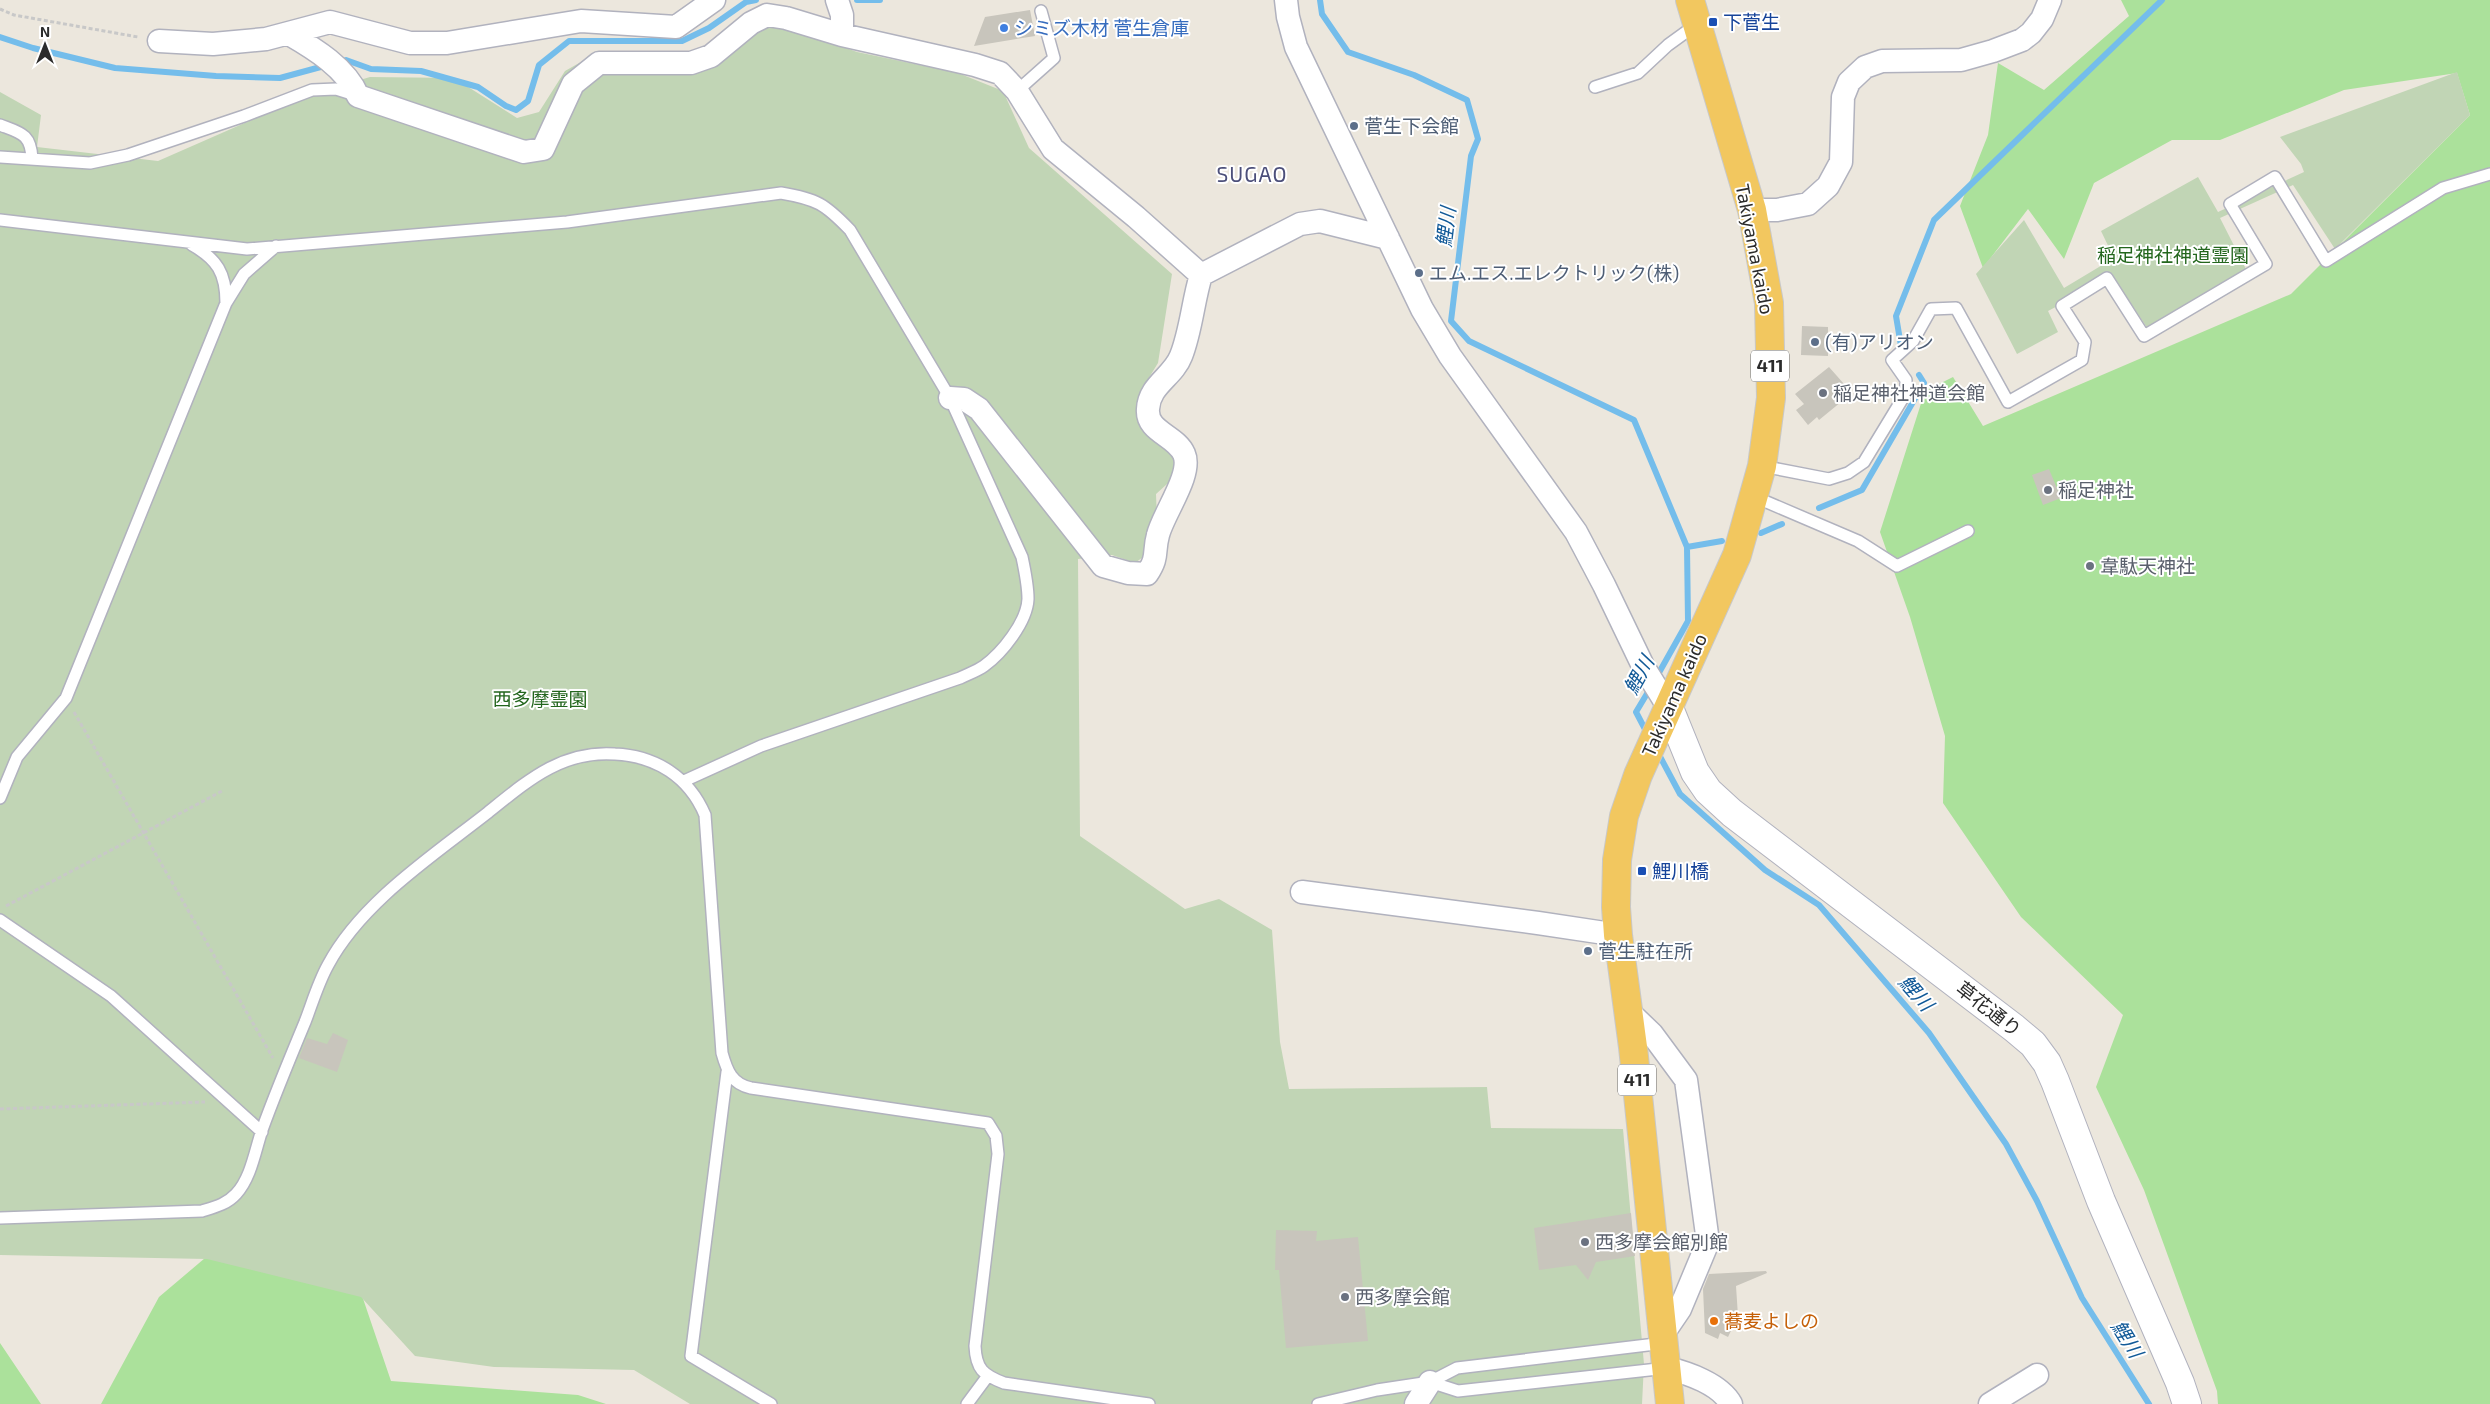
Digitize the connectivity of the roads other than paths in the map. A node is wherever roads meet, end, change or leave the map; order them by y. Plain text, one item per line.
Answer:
1 (714, 0) edge
2 (1286, 0) edge
3 (2050, 0) edge
4 (1041, 10) dead end
5 (1693, 12) edge
6 (840, 17) edge
7 (289, 34) junction
8 (159, 41) road end
9 (1595, 87) dead end
10 (355, 89) junction
11 (1017, 91) junction
12 (0, 125) edge
13 (0, 157) edge
14 (32, 159) junction
15 (2490, 174) edge
16 (1752, 210) junction
17 (0, 220) edge
18 (1388, 238) junction
19 (189, 243) junction
20 (276, 246) junction
21 (1201, 275) junction
22 (226, 303) junction
23 (950, 398) junction
24 (1762, 466) junction
25 (1755, 496) junction
26 (1968, 531) dead end
27 (1663, 708) junction
28 (684, 781) junction
29 (0, 798) edge
30 (1302, 892) dead end
31 (1, 915) edge
32 (1618, 936) junction
33 (1628, 1011) junction
34 (727, 1072) junction
35 (262, 1132) junction
36 (0, 1218) edge
37 (1665, 1348) junction
38 (2036, 1375) dead end
39 (987, 1377) junction
40 (1430, 1382) junction
41 (771, 1404) edge
42 (967, 1404) edge
43 (1149, 1404) edge
44 (1318, 1404) edge
45 (1416, 1404) edge
46 (1670, 1404) edge
47 (1731, 1404) edge
48 (1990, 1404) edge
49 (2186, 1404) edge

1 - 7 street
2 - 18 street
3 - 16 street
4 - 11 lane
5 - 9 lane
5 - 16 highway, Takiyama kaido / 411
6 - 10 street
6 - 11 street
7 - 8 street
7 - 10 street
10 - 14 lane
11 - 21 street
12 - 14 lane
13 - 14 lane
15 - 24 lane
16 - 24 highway, Takiyama kaido / 411
17 - 19 lane
18 - 21 street
18 - 27 street
19 - 20 lane
19 - 22 lane
20 - 22 lane
20 - 23 lane
21 - 23 street
22 - 29 lane
23 - 28 lane
24 - 25 highway, Takiyama kaido / 411
25 - 26 lane
25 - 27 highway, Takiyama kaido / 411
27 - 32 highway, Takiyama kaido / 411
27 - 49 street, 草花通り
28 - 34 lane
28 - 35 lane
30 - 32 street
31 - 35 lane
32 - 33 highway, Takiyama kaido / 411
33 - 37 highway, Takiyama kaido / 411
33 - 37 street
34 - 39 lane
34 - 41 lane
35 - 36 lane
37 - 40 lane
37 - 40 lane
37 - 46 highway, Takiyama kaido / 411
37 - 47 street
38 - 48 street
39 - 42 lane
39 - 43 lane
40 - 44 lane
40 - 45 street

